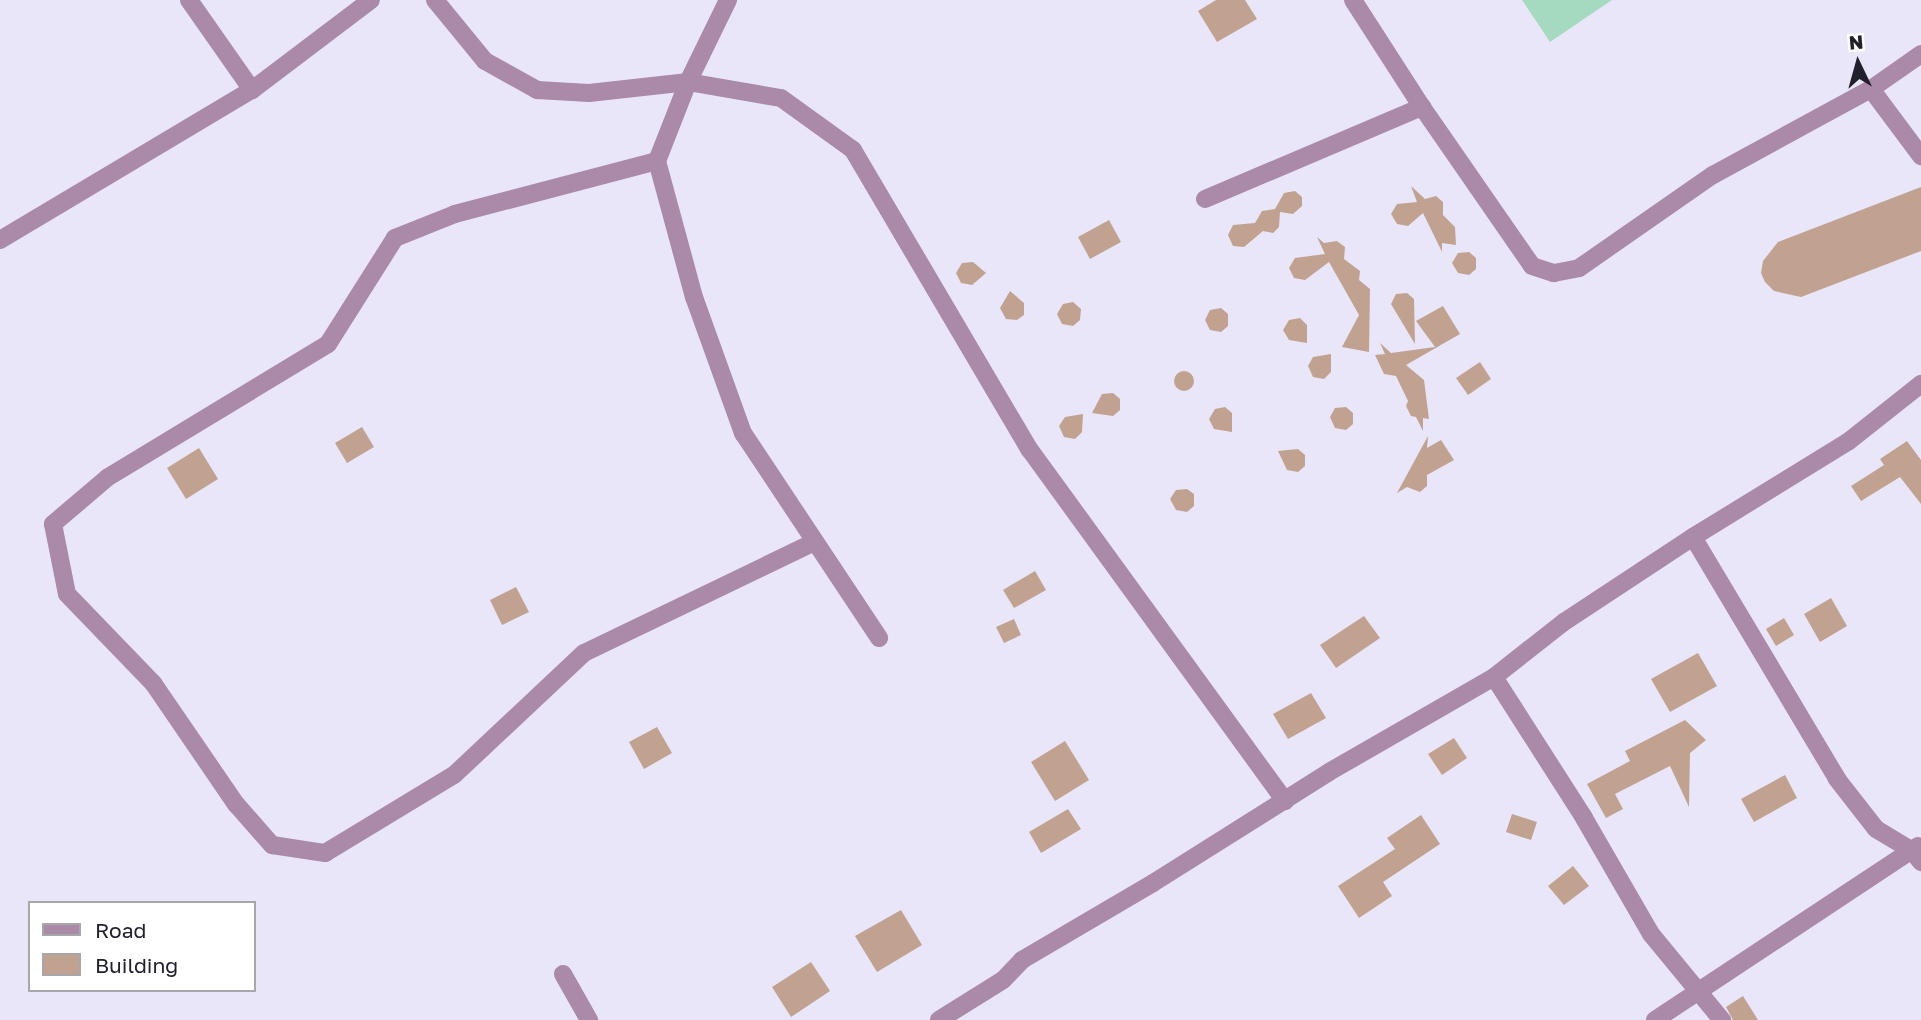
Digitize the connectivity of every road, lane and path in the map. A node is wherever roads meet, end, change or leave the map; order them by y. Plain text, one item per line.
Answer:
1 (189, 0) edge
2 (371, 0) edge
3 (435, 0) edge
4 (728, 0) edge
5 (1353, 0) edge
6 (1921, 54) edge
7 (688, 82) junction
8 (1871, 89) junction
9 (252, 90) junction
10 (1422, 107) junction
11 (1921, 156) edge
12 (657, 161) junction
13 (1205, 199) dead end
14 (0, 240) edge
15 (1921, 384) edge
16 (1693, 537) junction
17 (816, 542) junction
18 (878, 638) dead end
19 (1494, 677) junction
20 (1285, 801) junction
21 (1918, 852) edge
22 (563, 974) dead end
23 (1701, 992) junction
24 (589, 1020) edge
25 (939, 1020) edge
26 (1656, 1020) edge
27 (1723, 1020) edge

1 - 9 street
2 - 9 street
3 - 7 street
4 - 7 street
5 - 10 street
6 - 8 street
7 - 12 street
7 - 20 street
8 - 10 street
8 - 11 street
9 - 14 street
10 - 13 street
12 - 17 street
12 - 17 street
15 - 16 street
16 - 19 street
16 - 21 street
17 - 18 street
19 - 20 street
19 - 23 street
20 - 25 street
21 - 23 street
22 - 24 street
23 - 26 street
23 - 27 street

